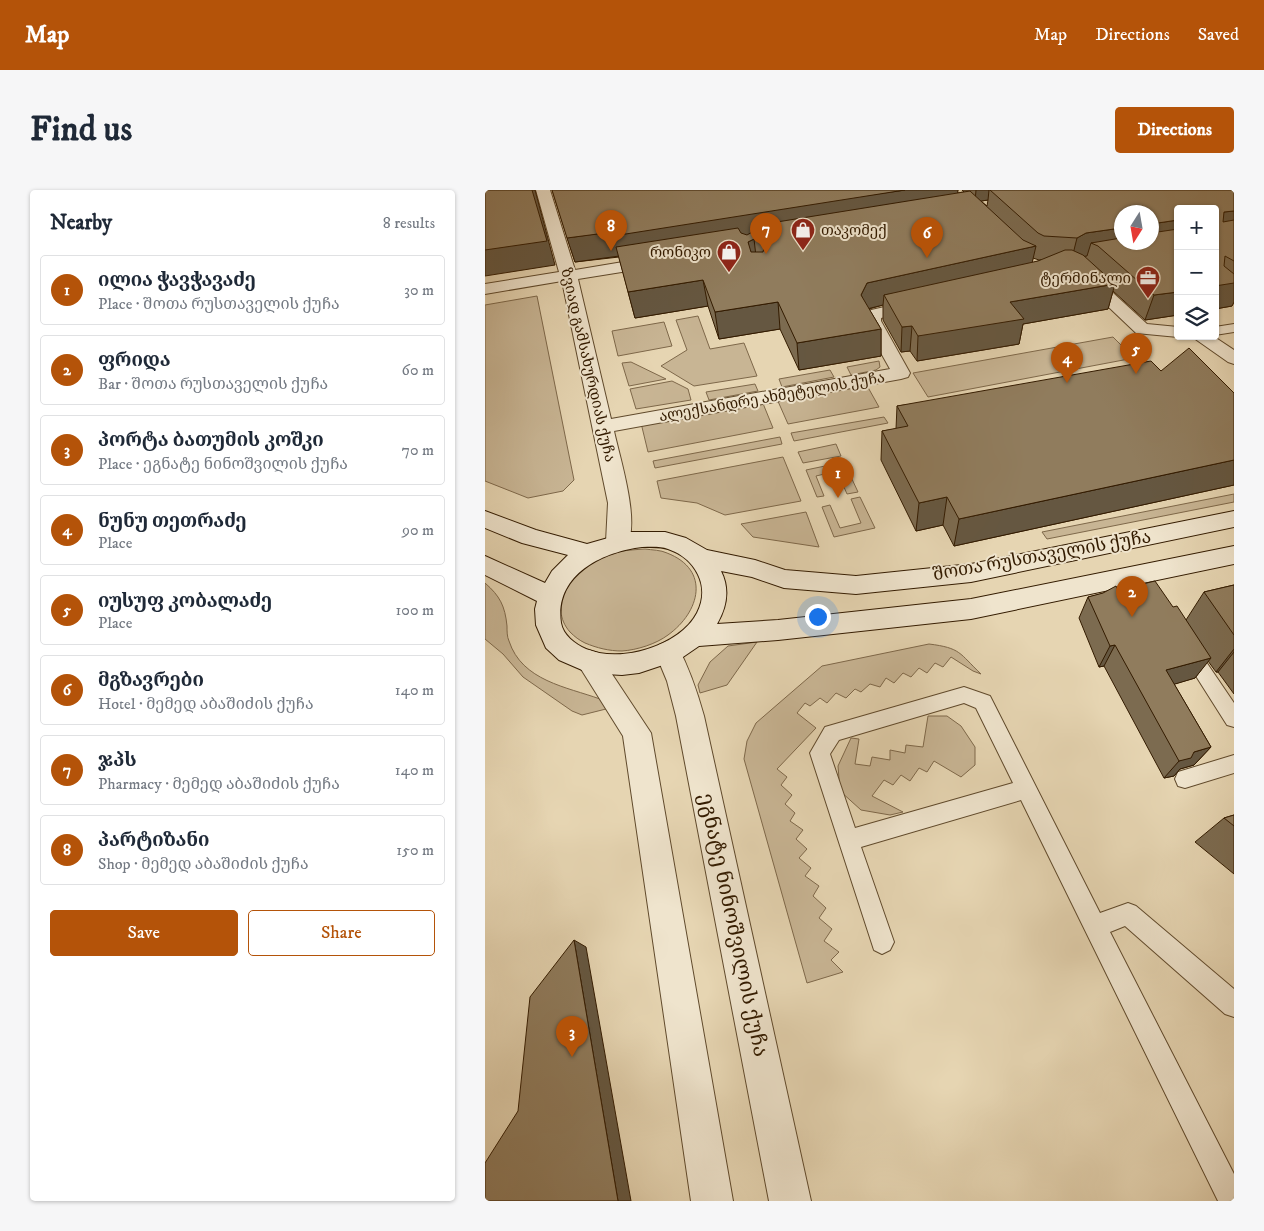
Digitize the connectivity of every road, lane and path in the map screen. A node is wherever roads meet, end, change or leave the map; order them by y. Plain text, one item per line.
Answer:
1 (543, 190) edge
2 (676, 258) edge
3 (1070, 267) edge
4 (569, 276) junction
5 (485, 289) edge
6 (937, 300) edge
7 (1234, 328) edge
8 (1219, 330) edge
9 (1174, 332) edge
10 (1206, 340) edge
11 (1234, 358) edge
12 (602, 427) junction
13 (485, 519) edge
14 (1234, 519) edge
15 (618, 542) junction
16 (590, 553) junction
17 (1234, 555) edge
18 (702, 558) junction
19 (485, 566) edge
20 (549, 596) junction
21 (1177, 631) edge
22 (681, 644) junction
23 (589, 662) junction
24 (1234, 719) edge
25 (1234, 764) edge
26 (1185, 779) edge
27 (1026, 789) junction
28 (849, 840) junction
29 (1095, 926) junction
30 (882, 942) dead end
31 (1234, 1005) edge
32 (712, 1201) edge
33 (790, 1201) edge
34 (1233, 1201) edge

1 - 4 street, ზვიად გამსახურდიას ქუჩა
2 - 4 street
3 - 9 street
4 - 5 street
4 - 12 street, ზვიად გამსახურდიას ქუჩა
6 - 12 street, ალექსანდრე ახმეტელის ქუჩა
7 - 8 lane
10 - 11 street
12 - 15 street, ზვიად გამსახურდიას ქუჩა
13 - 16 street
14 - 18 street, შოთა რუსთაველის ქუჩა
15 - 16 street
15 - 18 street
16 - 20 street
17 - 22 street, შოთა რუსთაველის ქუჩა
18 - 22 street
19 - 20 street
20 - 23 street
21 - 24 lane
22 - 23 street
22 - 33 street, ეგნატე ნინოშვილის ქუჩა
23 - 32 street
25 - 26 lane
27 - 28 lane
27 - 28 lane
27 - 29 lane
28 - 30 lane
29 - 31 lane
29 - 34 lane

